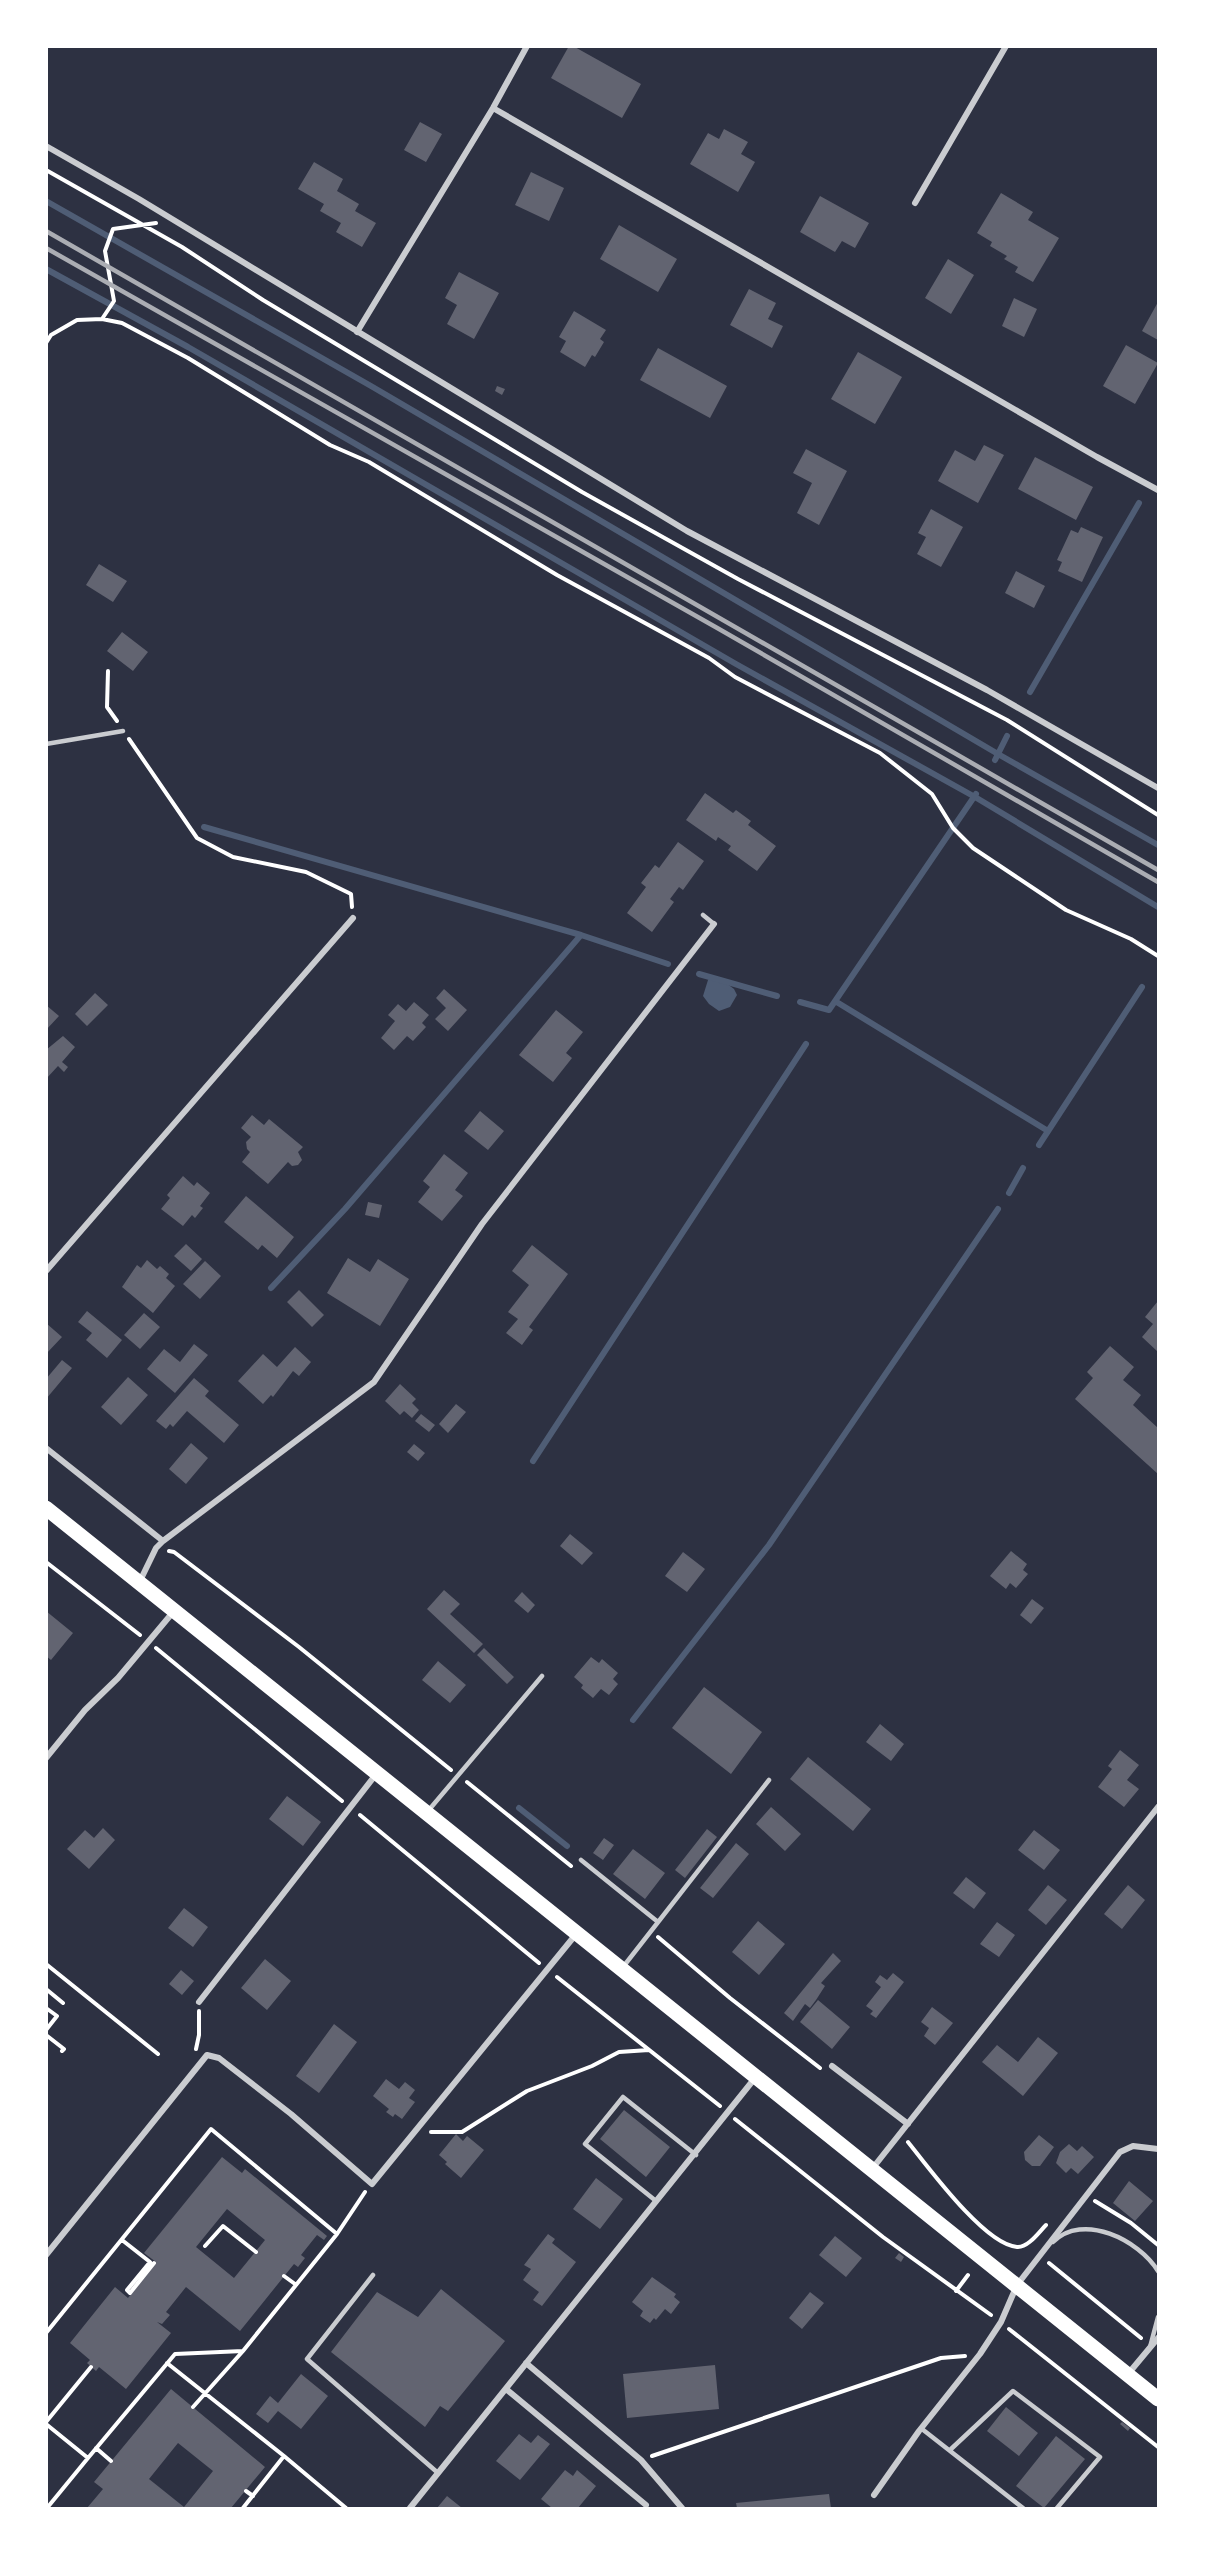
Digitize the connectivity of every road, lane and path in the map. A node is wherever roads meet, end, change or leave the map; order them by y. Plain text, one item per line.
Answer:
1 (527, 46) edge
2 (1006, 46) edge
3 (493, 108) junction
4 (46, 146) edge
5 (915, 202) dead end
6 (167, 216) junction
7 (102, 319) junction
8 (357, 332) junction
9 (46, 343) edge
10 (1158, 490) edge
11 (108, 671) dead end
12 (123, 731) junction
13 (46, 744) edge
14 (1158, 788) edge
15 (703, 915) dead end
16 (353, 918) joint
17 (714, 924) joint
18 (1158, 956) edge
19 (46, 1271) edge
20 (46, 1448) edge
21 (46, 1509) edge
22 (163, 1541) junction
23 (156, 1548) junction
24 (46, 1562) edge
25 (139, 1583) junction
26 (174, 1611) junction
27 (148, 1642) junction
28 (543, 1676) dead end
29 (46, 1758) edge
30 (377, 1773) junction
31 (457, 1775) junction
32 (770, 1780) dead end
33 (1158, 1807) edge
34 (351, 1808) junction
35 (426, 1813) junction
36 (581, 1860) dead end
37 (574, 1868) dead end
38 (658, 1922) junction
39 (651, 1931) junction
40 (577, 1933) junction
41 (46, 1964) edge
42 (622, 1969) junction
43 (547, 1970) junction
44 (46, 1989) edge
45 (199, 2002) joint
46 (63, 2003) dead end
47 (46, 2008) edge
48 (46, 2030) edge
49 (46, 2035) edge
50 (196, 2049) dead end
51 (649, 2050) junction
52 (62, 2051) dead end
53 (158, 2054) dead end
54 (832, 2066) dead end
55 (823, 2071) dead end
56 (756, 2076) junction
57 (728, 2113) junction
58 (908, 2124) junction
59 (415, 2132) junction
60 (900, 2134) junction
61 (1158, 2149) edge
62 (696, 2155) junction
63 (872, 2170) junction
64 (372, 2184) junction
65 (1085, 2196) junction
66 (656, 2200) junction
67 (1049, 2221) dead end
68 (337, 2234) junction
69 (122, 2240) junction
70 (1026, 2245) junction
71 (1158, 2245) edge
72 (205, 2246) dead end
73 (255, 2252) dead end
74 (46, 2255) edge
75 (1040, 2256) junction
76 (154, 2263) dead end
77 (1158, 2271) edge
78 (373, 2275) dead end
79 (968, 2275) dead end
80 (284, 2276) dead end
81 (295, 2284) junction
82 (1017, 2285) junction
83 (956, 2291) junction
84 (1158, 2317) edge
85 (1001, 2322) junction
86 (46, 2333) edge
87 (1158, 2337) edge
88 (1149, 2349) junction
89 (243, 2351) junction
90 (981, 2354) junction
91 (167, 2363) junction
92 (526, 2363) junction
93 (91, 2367) dead end
94 (1128, 2375) junction
95 (506, 2389) junction
96 (205, 2394) junction
97 (1158, 2399) edge
98 (193, 2407) dead end
99 (46, 2423) edge
100 (922, 2429) junction
101 (1158, 2447) edge
102 (96, 2448) junction
103 (950, 2450) junction
104 (284, 2456) junction
105 (87, 2458) junction
106 (640, 2460) junction
107 (111, 2461) dead end
108 (438, 2473) junction
109 (246, 2491) dead end
110 (874, 2495) dead end
111 (253, 2496) junction
112 (646, 2505) dead end
113 (47, 2508) edge
114 (243, 2508) edge
115 (346, 2508) edge
116 (410, 2508) edge
117 (682, 2508) edge
118 (1023, 2508) edge
119 (1057, 2508) edge

1 - 3 street
2 - 5 street
3 - 8 street
3 - 10 street
4 - 6 street
6 - 7 path
6 - 8 street
7 - 9 path
7 - 18 path
8 - 14 street
11 - 12 path
12 - 13 lane
12 - 16 path
15 - 17 lane
16 - 19 street
17 - 22 street
20 - 22 street
21 - 25 highway
22 - 23 street
23 - 25 street
23 - 31 path
24 - 27 path
25 - 26 highway
26 - 27 street
26 - 30 highway
27 - 29 street
27 - 34 path
28 - 31 lane
30 - 34 street
30 - 35 highway
31 - 35 lane
31 - 37 path
32 - 38 lane
33 - 58 street
34 - 43 path
34 - 45 street
35 - 40 highway
36 - 38 lane
38 - 39 lane
39 - 42 lane
39 - 55 path
40 - 42 highway
40 - 43 street
41 - 53 path
42 - 56 highway
43 - 51 path
43 - 59 street
44 - 46 path
45 - 50 path
47 - 48 path
49 - 52 path
51 - 57 path
51 - 59 path
54 - 58 street
56 - 57 street
56 - 63 highway
57 - 62 street
57 - 83 path
58 - 60 street
59 - 64 street
60 - 63 street
60 - 70 path
61 - 65 street
62 - 66 street
62 - 66 lane
63 - 82 highway
64 - 68 path
64 - 74 street
65 - 71 path
65 - 75 street
66 - 92 street
67 - 70 path
68 - 69 path
68 - 81 path
69 - 76 path
69 - 86 path
70 - 75 path
72 - 73 path
75 - 77 lane
75 - 82 street
75 - 88 path
78 - 108 lane
79 - 83 path
80 - 81 path
81 - 89 path
82 - 85 street
82 - 94 highway
83 - 85 path
84 - 88 lane
85 - 90 street
85 - 101 path
87 - 88 street
88 - 94 street
89 - 91 path
89 - 96 path
90 - 100 street
90 - 106 path
91 - 96 path
91 - 102 path
92 - 95 street
92 - 106 street
93 - 99 path
94 - 97 highway
95 - 108 street
95 - 112 street
96 - 98 path
96 - 104 path
99 - 105 path
100 - 103 lane
100 - 110 street
102 - 105 path
102 - 107 path
103 - 118 lane
103 - 119 lane
104 - 111 path
104 - 115 path
105 - 113 path
106 - 117 street
108 - 116 street
109 - 111 path
111 - 114 path

